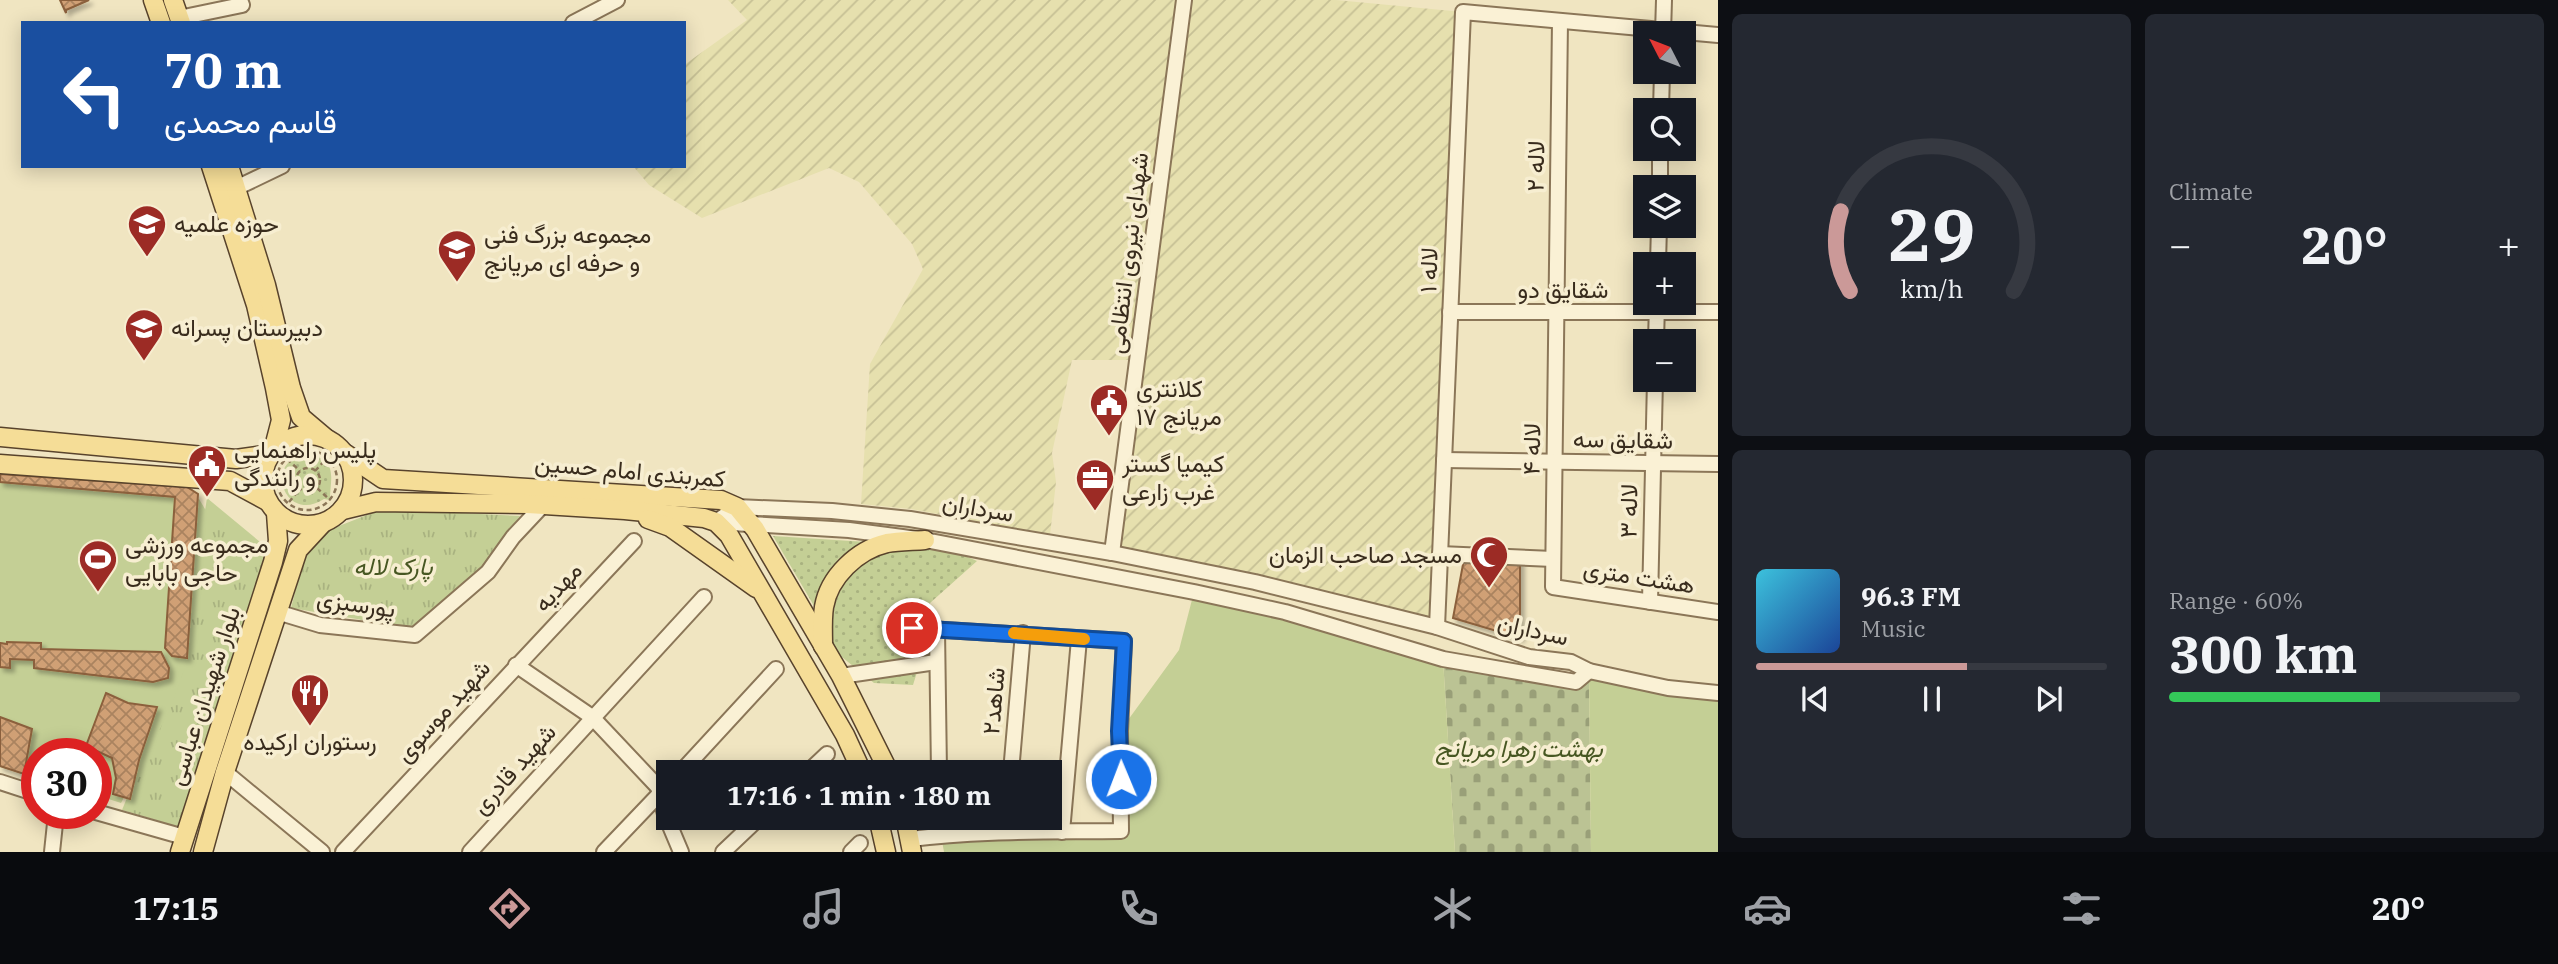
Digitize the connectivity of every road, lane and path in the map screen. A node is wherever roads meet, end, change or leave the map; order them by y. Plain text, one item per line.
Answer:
1 (153, 0) edge
2 (173, 0) edge
3 (240, 0) edge
4 (617, 0) edge
5 (1184, 0) edge
6 (1664, 0) edge
7 (180, 20) edge
8 (160, 21) edge
9 (577, 21) edge
10 (1560, 21) junction
11 (1663, 21) edge
12 (1633, 29) edge
13 (1696, 34) edge
14 (1718, 36) edge
15 (212, 168) edge
16 (230, 168) edge
17 (278, 168) edge
18 (236, 188) junction
19 (1633, 309) edge
20 (1696, 311) edge
21 (1450, 312) junction
22 (1556, 312) junction
23 (1718, 312) edge
24 (1655, 392) edge
25 (0, 437) edge
26 (327, 439) junction
27 (346, 454) junction
28 (277, 455) junction
29 (327, 458) junction
30 (1444, 460) junction
31 (1554, 462) junction
32 (1653, 463) junction
33 (0, 464) edge
34 (1718, 464) edge
35 (301, 471) junction
36 (315, 471) junction
37 (317, 488) junction
38 (300, 489) junction
39 (336, 505) junction
40 (543, 505) junction
41 (277, 506) junction
42 (737, 507) junction
43 (625, 510) junction
44 (716, 522) junction
45 (323, 523) junction
46 (751, 524) junction
47 (925, 540) junction
48 (634, 541) dead end
49 (1112, 553) junction
50 (1440, 554) junction
51 (1553, 559) junction
52 (1553, 587) joint
53 (765, 594) junction
54 (704, 597) dead end
55 (1650, 602) junction
56 (276, 612) junction
57 (1718, 612) edge
58 (1437, 627) junction
59 (912, 628) dead end
60 (937, 630) junction
61 (1023, 634) junction
62 (1079, 639) junction
63 (823, 646) junction
64 (936, 662) junction
65 (516, 665) junction
66 (776, 669) dead end
67 (1589, 671) junction
68 (841, 676) junction
69 (1718, 693) edge
70 (592, 717) junction
71 (827, 754) dead end
72 (692, 760) edge
73 (821, 760) edge
74 (857, 760) edge
75 (883, 760) edge
76 (939, 760) edge
77 (1012, 760) edge
78 (225, 772) junction
79 (0, 782) edge
80 (656, 785) edge
81 (21, 789) edge
82 (656, 798) edge
83 (112, 818) edge
84 (54, 829) edge
85 (675, 830) edge
86 (746, 830) edge
87 (881, 830) edge
88 (941, 830) edge
89 (974, 830) edge
90 (1046, 830) edge
91 (1062, 832) junction
92 (941, 835) junction
93 (182, 844) edge
94 (911, 845) edge
95 (204, 847) edge
96 (52, 852) edge
97 (321, 852) edge
98 (344, 852) edge
99 (470, 852) edge
100 (604, 852) edge
101 (681, 852) edge
102 (723, 852) edge
103 (886, 852) edge

1 - 8 main road
2 - 7 main road
3 - 7 street
4 - 9 street
5 - 49 street, شهدای نیروی انتظامی
6 - 11 street
10 - 12 street
10 - 21 street, لاله ۱
10 - 22 street, لاله ۲
13 - 14 street
15 - 28 main road
16 - 18 main road
17 - 18 street
18 - 26 main road
19 - 22 street, شقایق دو
20 - 23 street, شقایق دو
21 - 22 street, شقایق دو
21 - 30 street, لاله ۱
22 - 31 street, لاله ۴
24 - 32 street, لاله ۳
25 - 28 main road
26 - 27 main road, کمربندی امام حسین
26 - 28 main road
27 - 39 main road
27 - 42 main road, کمربندی امام حسین
28 - 29 path
28 - 35 path
28 - 41 path
28 - 41 main road, بلوار شهیدان عباسی
29 - 36 path
29 - 39 path
30 - 31 street, شقایق سه
30 - 50 street, لاله ۱
31 - 32 street, شقایق سه
31 - 51 street, لاله ۴
32 - 34 street, شقایق سه
32 - 55 street, لاله ۳
33 - 41 main road
35 - 36 path
35 - 38 path
36 - 37 path
37 - 38 path
37 - 39 path
38 - 41 path
39 - 40 main road, کمربندی امام حسین
39 - 41 path
39 - 45 main road, کمربندی امام حسین
40 - 43 main road, کمربندی امام حسین
40 - 56 street, پورسبزی
41 - 45 main road
41 - 93 main road, بلوار شهیدان عباسی
42 - 44 street
42 - 46 main road, کمربندی امام حسین
42 - 49 street, سرداران
43 - 44 main road, کمربندی امام حسین
43 - 53 main road
44 - 46 street, سرداران
44 - 53 main road, کمربندی امام حسین
45 - 56 main road, بلوار شهیدان عباسی
46 - 47 street, سرداران
46 - 63 main road, کمربندی امام حسین
47 - 63 main road
47 - 67 street, سرداران
48 - 65 street, مهدیه
49 - 58 street, سرداران
50 - 51 street
50 - 58 street, لاله ۱
51 - 52 street, لاله ۴
52 - 55 street, هشت متری
53 - 74 main road, کمربندی امام حسین
54 - 70 street, شهید قادری
55 - 57 street, هشت متری
56 - 78 main road, بلوار شهیدان عباسی
58 - 67 street, سرداران
59 - 60 street
60 - 61 street
60 - 64 street
61 - 62 street
61 - 77 street, شاهد۲
62 - 91 street
62 - 91 street
63 - 68 main road, کمربندی امام حسین
64 - 68 street
64 - 76 street
65 - 70 street, شهید موسوی
65 - 98 street, شهید موسوی
66 - 72 street
67 - 69 street
68 - 75 main road, کمربندی امام حسین
70 - 80 street, شهید موسوی
70 - 99 street, شهید قادری
71 - 73 street
78 - 95 main road, بلوار شهیدان عباسی
78 - 97 street
79 - 81 street
82 - 100 street
83 - 93 street
84 - 96 street
85 - 101 street, شهید موسوی
86 - 102 street
87 - 103 main road
88 - 92 street
89 - 92 street
90 - 91 street
92 - 94 street
93 - 95 main road

